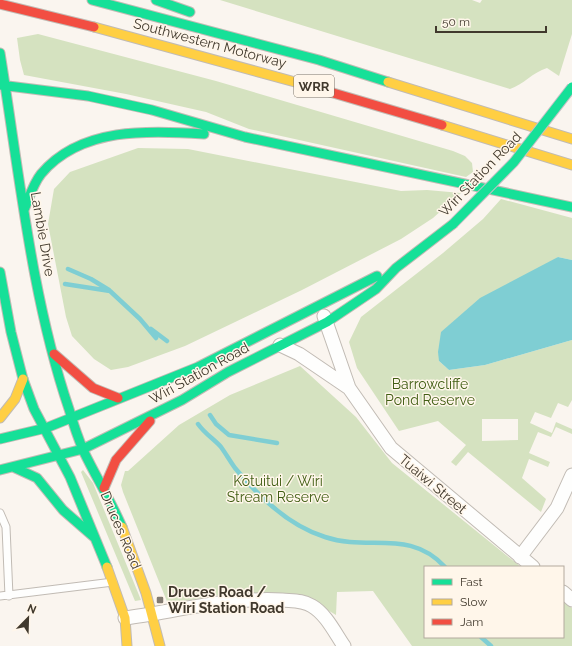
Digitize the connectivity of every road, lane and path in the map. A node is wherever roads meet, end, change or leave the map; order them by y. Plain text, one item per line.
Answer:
1 (92, 0) edge
2 (156, 0) edge
3 (0, 4) edge
4 (201, 16) dead end
5 (223, 24) dead end
6 (0, 55) edge
7 (319, 60) junction
8 (3, 86) edge
9 (572, 87) edge
10 (245, 137) junction
11 (572, 139) edge
12 (572, 165) edge
13 (572, 207) edge
14 (24, 210) junction
15 (396, 268) junction
16 (0, 272) edge
17 (320, 306) junction
18 (327, 322) junction
19 (280, 345) junction
20 (54, 354) junction
21 (23, 379) junction
22 (349, 388) junction
23 (118, 398) junction
24 (158, 411) junction
25 (0, 418) edge
26 (71, 418) junction
27 (46, 428) junction
28 (0, 439) edge
29 (83, 449) junction
30 (59, 454) junction
31 (13, 467) junction
32 (0, 470) edge
33 (572, 475) edge
34 (104, 488) junction
35 (0, 513) edge
36 (94, 537) junction
37 (520, 557) junction
38 (532, 566) edge
39 (113, 582) junction
40 (564, 593) edge
41 (0, 596) edge
42 (9, 596) junction
43 (572, 600) edge
44 (153, 614) junction
45 (125, 618) junction
46 (127, 646) edge
47 (160, 646) edge
48 (344, 646) edge

1 - 7 main road, Southwestern Motorway / WRR
2 - 4 main road
3 - 12 main road, Southwestern Motorway / WRR
5 - 7 main road
6 - 8 main road, Lambie Drive
7 - 11 main road, Southwestern Motorway / WRR
8 - 10 main road
8 - 14 main road, Lambie Drive
9 - 15 main road, Wiri Station Road, bridge
10 - 13 main road
10 - 14 main road
14 - 20 main road, Lambie Drive
15 - 17 main road, Wiri Station Road
15 - 18 main road, Wiri Station Road
16 - 21 main road
17 - 18 street, Tuaiwi Street
17 - 23 main road, Wiri Station Road
18 - 19 main road, Wiri Station Road
18 - 22 street, Tuaiwi Street
19 - 22 street, Tuaiwi Street
19 - 24 main road, Wiri Station Road
20 - 23 main road
20 - 26 main road, Lambie Drive
21 - 25 main road
21 - 27 main road
22 - 37 street, Tuaiwi Street
23 - 26 main road, Wiri Station Road
24 - 29 main road, Wiri Station Road
24 - 34 main road
26 - 27 main road, Wiri Station Road
26 - 29 main road, Druces Road
27 - 28 main road, Wiri Station Road
27 - 30 main road, Druces Road
29 - 30 main road, Wiri Station Road
29 - 34 main road, Druces Road
30 - 31 main road, Wiri Station Road
30 - 36 main road, Druces Road
31 - 32 main road, Wiri Station Road
31 - 36 main road
33 - 37 street
34 - 44 main road, Druces Road
35 - 42 lane
36 - 39 main road, Druces Road
37 - 38 street, Tuaiwi Street
39 - 42 lane
39 - 45 main road, Druces Road
40 - 43 street
41 - 42 lane
44 - 45 street
44 - 47 main road, Druces Road
44 - 48 street
45 - 46 main road, Druces Road

